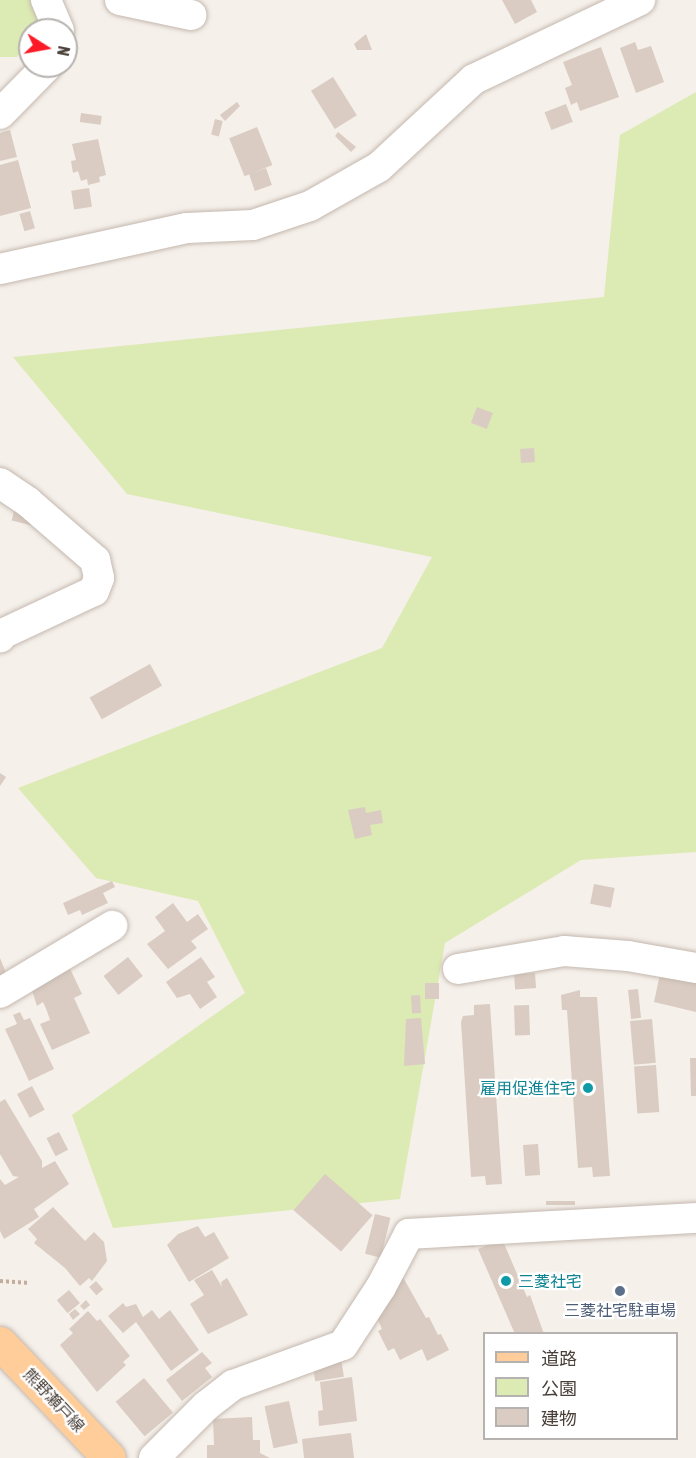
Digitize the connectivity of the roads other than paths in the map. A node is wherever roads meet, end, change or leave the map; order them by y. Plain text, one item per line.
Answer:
1 (46, 0) edge
2 (120, 0) edge
3 (640, 0) edge
4 (191, 15) dead end
5 (54, 18) edge
6 (35, 78) edge
7 (0, 114) edge
8 (0, 269) edge
9 (0, 483) edge
10 (0, 638) edge
11 (112, 926) dead end
12 (696, 968) edge
13 (458, 969) dead end
14 (0, 993) edge
15 (696, 1218) edge
16 (0, 1343) edge
17 (109, 1458) edge
18 (154, 1458) edge

1 - 5 street
2 - 4 street
3 - 8 street
6 - 7 street
9 - 10 street
11 - 14 street
12 - 13 street
15 - 18 street
16 - 17 main road, 熊野瀬戸線

